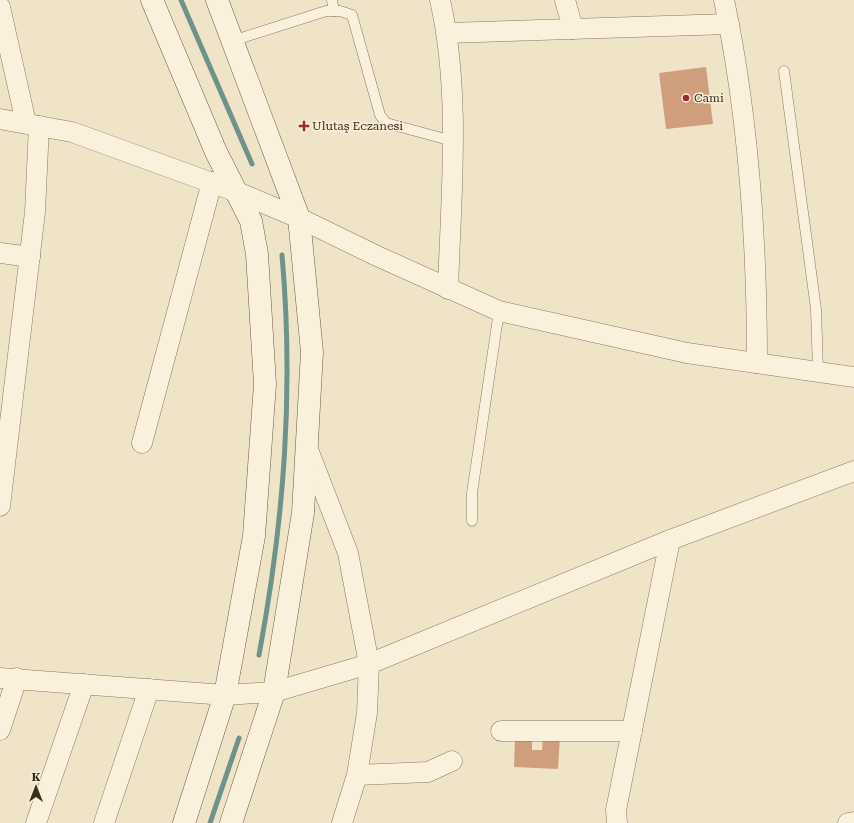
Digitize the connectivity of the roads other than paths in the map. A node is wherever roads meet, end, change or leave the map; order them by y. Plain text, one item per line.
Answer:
1 (152, 0) edge
2 (216, 0) edge
3 (332, 0) edge
4 (440, 0) edge
5 (566, 0) edge
6 (724, 0) edge
7 (0, 7) edge
8 (334, 11) junction
9 (729, 24) junction
10 (573, 29) junction
11 (447, 33) junction
12 (232, 41) junction
13 (784, 71) dead end
14 (0, 119) edge
15 (33, 125) junction
16 (453, 141) junction
17 (212, 182) junction
18 (237, 192) junction
19 (299, 218) junction
20 (0, 253) edge
21 (30, 257) junction
22 (448, 289) junction
23 (499, 311) junction
24 (757, 362) junction
25 (818, 371) junction
26 (854, 377) edge
27 (4, 434) edge
28 (142, 443) dead end
29 (307, 447) junction
30 (854, 458) edge
31 (845, 475) edge
32 (0, 506) edge
33 (472, 522) dead end
34 (670, 540) junction
35 (369, 664) junction
36 (9, 678) edge
37 (84, 684) junction
38 (149, 689) junction
39 (274, 692) junction
40 (225, 695) junction
41 (0, 730) edge
42 (501, 731) dead end
43 (632, 731) junction
44 (452, 761) dead end
45 (357, 775) junction
46 (854, 822) edge
47 (36, 823) edge
48 (104, 823) edge
49 (184, 823) edge
50 (231, 823) edge
51 (342, 823) edge
52 (617, 823) edge
53 (848, 823) edge

1 - 18 main road
2 - 12 main road
3 - 8 lane
4 - 11 street
5 - 10 street
6 - 9 street
7 - 15 street
8 - 12 lane
8 - 16 lane
9 - 10 street
9 - 24 street
10 - 11 street
11 - 16 street
12 - 19 main road
13 - 25 lane
14 - 15 street
15 - 17 street
15 - 21 street
16 - 22 street
17 - 18 street
17 - 28 street
18 - 19 street
18 - 40 main road
19 - 22 street
19 - 29 main road
20 - 21 street
21 - 27 street
22 - 23 street
23 - 24 street
23 - 33 lane
24 - 25 street
25 - 26 street
27 - 32 street
29 - 35 street
29 - 39 main road
30 - 31 street
31 - 34 street
34 - 35 street
34 - 43 street
35 - 39 street
35 - 45 street
36 - 37 street
36 - 41 street
37 - 38 street
37 - 47 street
38 - 40 street
38 - 48 street
39 - 40 street
39 - 50 main road
40 - 49 main road
42 - 43 street
43 - 52 street
44 - 45 street
45 - 51 street
46 - 53 street

